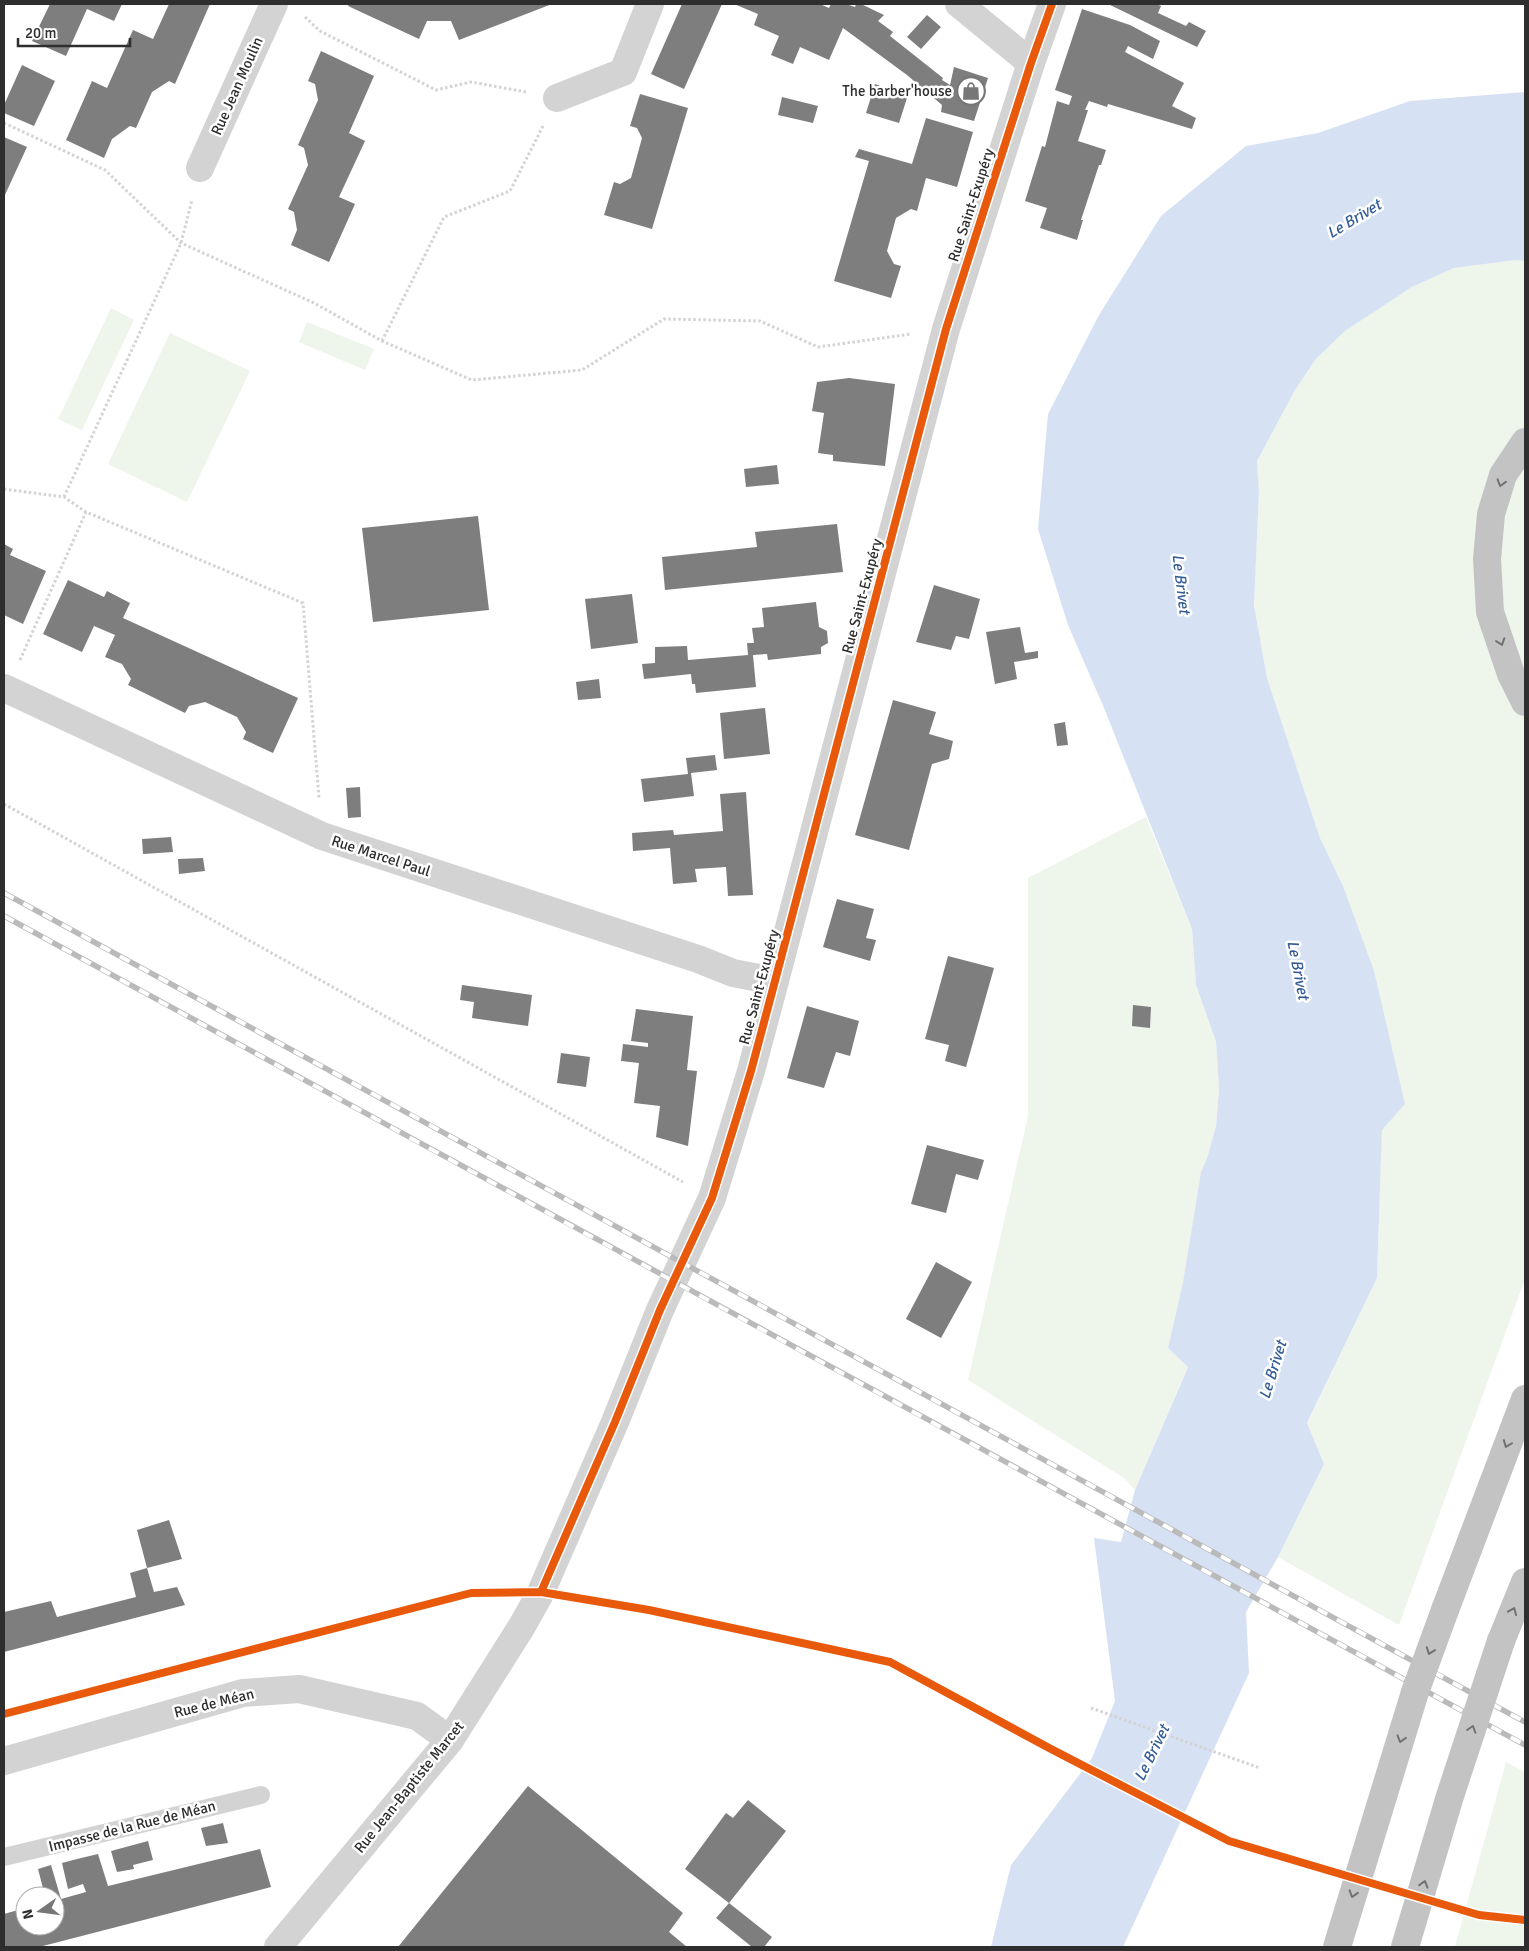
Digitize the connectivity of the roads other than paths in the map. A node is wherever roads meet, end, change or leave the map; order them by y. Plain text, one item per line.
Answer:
1 (274, 4) edge
2 (650, 4) edge
3 (959, 4) edge
4 (1052, 4) edge
5 (1031, 63) junction
6 (557, 98) road end
7 (200, 168) road end
8 (1525, 442) edge
9 (6, 688) edge
10 (1525, 702) edge
11 (775, 981) junction
12 (1525, 1399) edge
13 (1525, 1582) edge
14 (541, 1592) joint
15 (450, 1740) junction
16 (4, 1761) edge
17 (261, 1795) dead end
18 (4, 1857) edge
19 (278, 1947) edge
20 (1337, 1947) edge
21 (1405, 1947) edge

1 - 7 street, Rue Jean Moulin
2 - 6 street
3 - 5 street
4 - 5 street, Rue Saint-Exupéry
5 - 11 street, Rue Saint-Exupéry
8 -> 10 highway
9 - 11 street, Rue Marcel Paul
11 - 14 street, Rue Saint-Exupéry
12 -> 20 highway, bridge
21 -> 13 highway, bridge
14 - 15 street, Rue Jean-Baptiste Marcet
15 - 16 street, Rue de Méan
15 - 19 street, Rue Jean-Baptiste Marcet
17 - 18 lane, Impasse de la Rue de Méan

